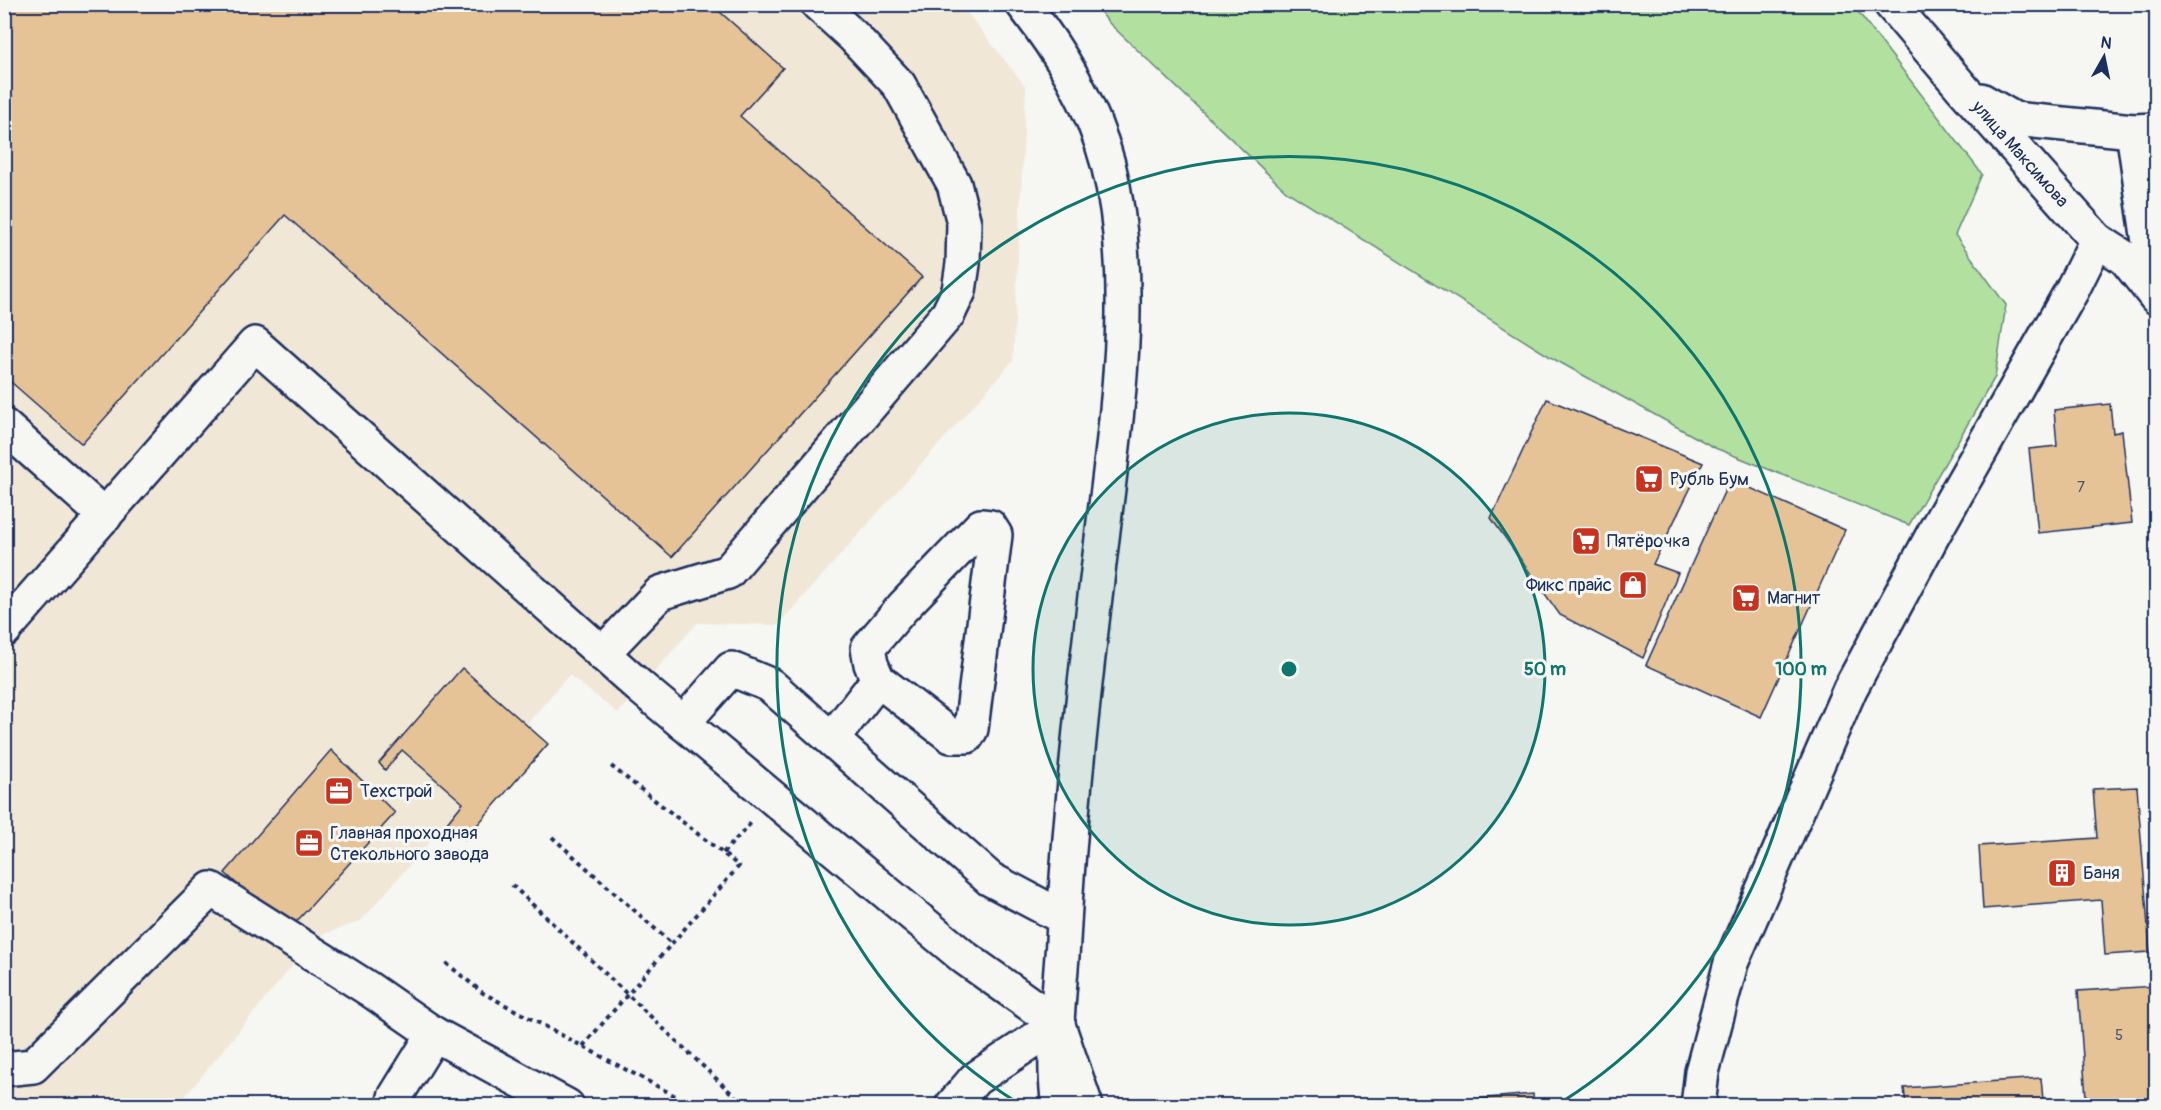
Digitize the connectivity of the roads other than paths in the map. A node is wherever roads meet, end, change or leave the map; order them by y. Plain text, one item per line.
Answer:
1 (818, 4) edge
2 (1023, 4) edge
3 (1891, 4) edge
4 (1963, 89) junction
5 (2145, 131) edge
6 (2097, 240) junction
7 (2157, 291) edge
8 (2157, 297) edge
9 (4, 426) edge
10 (105, 516) junction
11 (4, 630) edge
12 (602, 654) junction
13 (878, 680) junction
14 (683, 723) junction
15 (832, 739) junction
16 (1064, 918) junction
17 (1058, 1024) junction
18 (434, 1034) junction
19 (14, 1062) edge
20 (393, 1106) edge
21 (567, 1106) edge
22 (952, 1106) edge
23 (1059, 1106) edge
24 (1086, 1106) edge
25 (1698, 1106) edge

1 - 12 street
2 - 16 street
3 - 4 street, улица Максимова
4 - 5 street
4 - 6 street, улица Максимова
5 - 7 street
6 - 8 street, улица Максимова
6 - 25 street
9 - 10 street
10 - 11 street
10 - 12 street
12 - 14 street
13 - 13 street
13 - 15 street
14 - 15 street
14 - 17 street
15 - 16 street
16 - 17 street
17 - 22 street
17 - 23 street
17 - 24 street
18 - 19 street
18 - 20 street
18 - 21 street

